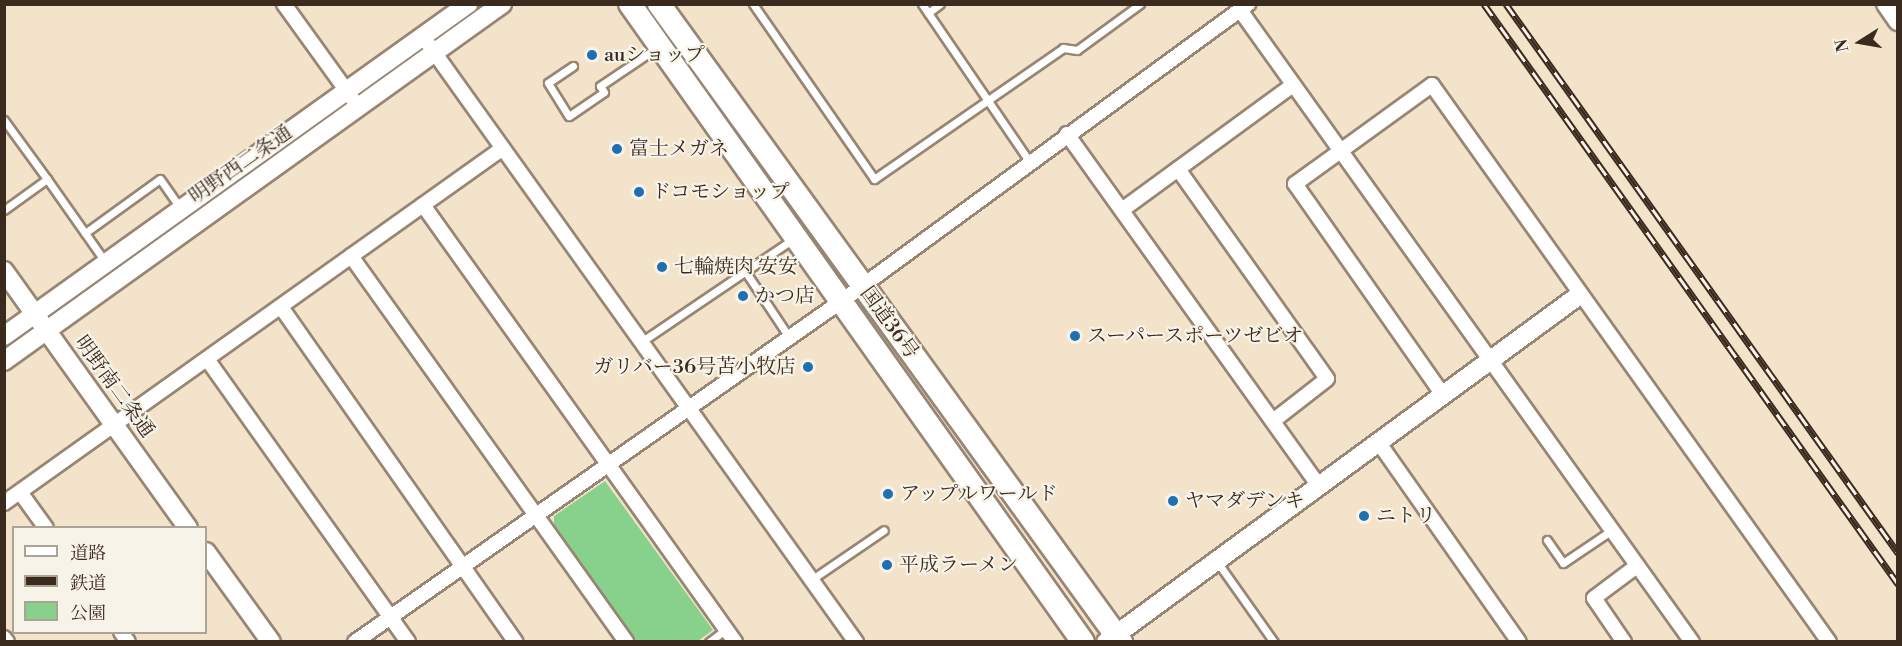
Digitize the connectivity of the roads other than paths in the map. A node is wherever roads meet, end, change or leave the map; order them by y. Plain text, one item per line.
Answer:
1 (284, 4) edge
2 (468, 4) edge
3 (502, 4) edge
4 (630, 4) edge
5 (659, 4) edge
6 (753, 4) edge
7 (922, 4) edge
8 (940, 4) edge
9 (1140, 4) edge
10 (1886, 4) edge
11 (1244, 7) edge
12 (928, 13) junction
13 (1898, 21) edge
14 (424, 38) junction
15 (660, 46) junction
16 (435, 53) junction
17 (573, 66) dead end
18 (1293, 85) junction
19 (347, 92) junction
20 (988, 102) junction
21 (358, 108) junction
22 (4, 120) edge
23 (1067, 134) junction
24 (503, 148) junction
25 (1340, 150) junction
26 (1029, 162) junction
27 (1178, 169) junction
28 (47, 179) junction
29 (423, 205) junction
30 (4, 210) edge
31 (182, 210) junction
32 (1122, 210) junction
33 (85, 233) junction
34 (798, 236) junction
35 (351, 256) junction
36 (106, 264) junction
37 (4, 271) edge
38 (746, 271) junction
39 (861, 283) junction
40 (1578, 296) junction
41 (843, 300) junction
42 (281, 307) junction
43 (35, 314) junction
44 (46, 331) junction
45 (4, 336) edge
46 (789, 337) junction
47 (640, 343) junction
48 (207, 359) junction
49 (4, 361) edge
50 (1492, 361) junction
51 (1443, 395) junction
52 (686, 408) junction
53 (1273, 421) junction
54 (113, 425) junction
55 (1379, 443) junction
56 (607, 465) junction
57 (1320, 487) junction
58 (20, 492) junction
59 (4, 503) edge
60 (535, 513) junction
61 (45, 526) edge
62 (187, 526) edge
63 (884, 530) dead end
64 (1612, 530) junction
65 (1547, 540) dead end
66 (207, 553) edge
67 (1216, 560) junction
68 (462, 566) junction
69 (1637, 566) junction
70 (812, 580) junction
71 (390, 616) junction
72 (726, 629) junction
73 (1114, 639) edge
74 (856, 641) edge
75 (271, 642) edge
76 (355, 642) edge
77 (408, 642) edge
78 (516, 642) edge
79 (626, 642) edge
80 (709, 642) edge
81 (735, 642) edge
82 (1083, 642) edge
83 (1274, 642) edge
84 (1519, 642) edge
85 (1624, 642) edge
86 (1692, 642) edge
87 (1829, 642) edge

1 - 19 street
2 - 14 street, 明野西二条通
3 - 16 street, 明野西二条通
4 - 15 highway, 国道36号
5 - 39 highway, 国道36号
6 - 20 lane
7 - 12 lane
8 - 12 lane
9 - 20 lane
10 - 13 street
11 - 18 street
11 - 23 street
12 - 20 lane
14 - 16 street
14 - 19 street, 明野西二条通
15 - 17 lane
15 - 34 highway, 国道36号
16 - 21 street, 明野西二条通
16 - 24 street
18 - 25 street
18 - 27 street
19 - 21 street
19 - 31 street, 明野西二条通
20 - 26 lane
21 - 44 street, 明野西二条通
22 - 28 lane
23 - 26 street
23 - 32 street
24 - 29 street
24 - 47 street
25 - 40 street
25 - 50 street
25 - 51 street
26 - 39 street
27 - 32 street
27 - 53 street
28 - 30 lane
28 - 33 lane
29 - 35 street
29 - 56 street
31 - 33 lane
31 - 36 street, 明野西二条通
32 - 53 street
33 - 36 lane
34 - 38 lane
34 - 41 highway, 国道36号
35 - 42 street
35 - 60 street
36 - 43 street, 明野西二条通
37 - 43 street, 明野南二条通
38 - 46 lane
38 - 47 lane
39 - 41 street
39 - 73 highway, 国道36号
40 - 50 street
40 - 87 street
41 - 46 street
41 - 82 highway, 国道36号
42 - 48 street
42 - 68 street
43 - 44 street, 明野南二条通
43 - 45 street, 明野西二条通
44 - 49 street, 明野西二条通
44 - 54 street, 明野南二条通
46 - 52 street
47 - 52 street
48 - 54 street
48 - 71 street
50 - 51 street
50 - 64 street
51 - 55 street
52 - 56 street
52 - 70 street
53 - 57 street
54 - 58 street
54 - 62 street, 明野南二条通
55 - 57 street
55 - 84 street
56 - 60 street
56 - 72 street
57 - 67 street
58 - 59 street
58 - 61 street
60 - 68 street
60 - 79 street
63 - 70 lane
64 - 65 lane
64 - 69 street
66 - 75 street
67 - 73 street
67 - 83 lane
68 - 71 street
68 - 78 street
69 - 85 street
69 - 86 street
70 - 74 street
71 - 76 street
71 - 77 street
72 - 80 lane
72 - 81 street

